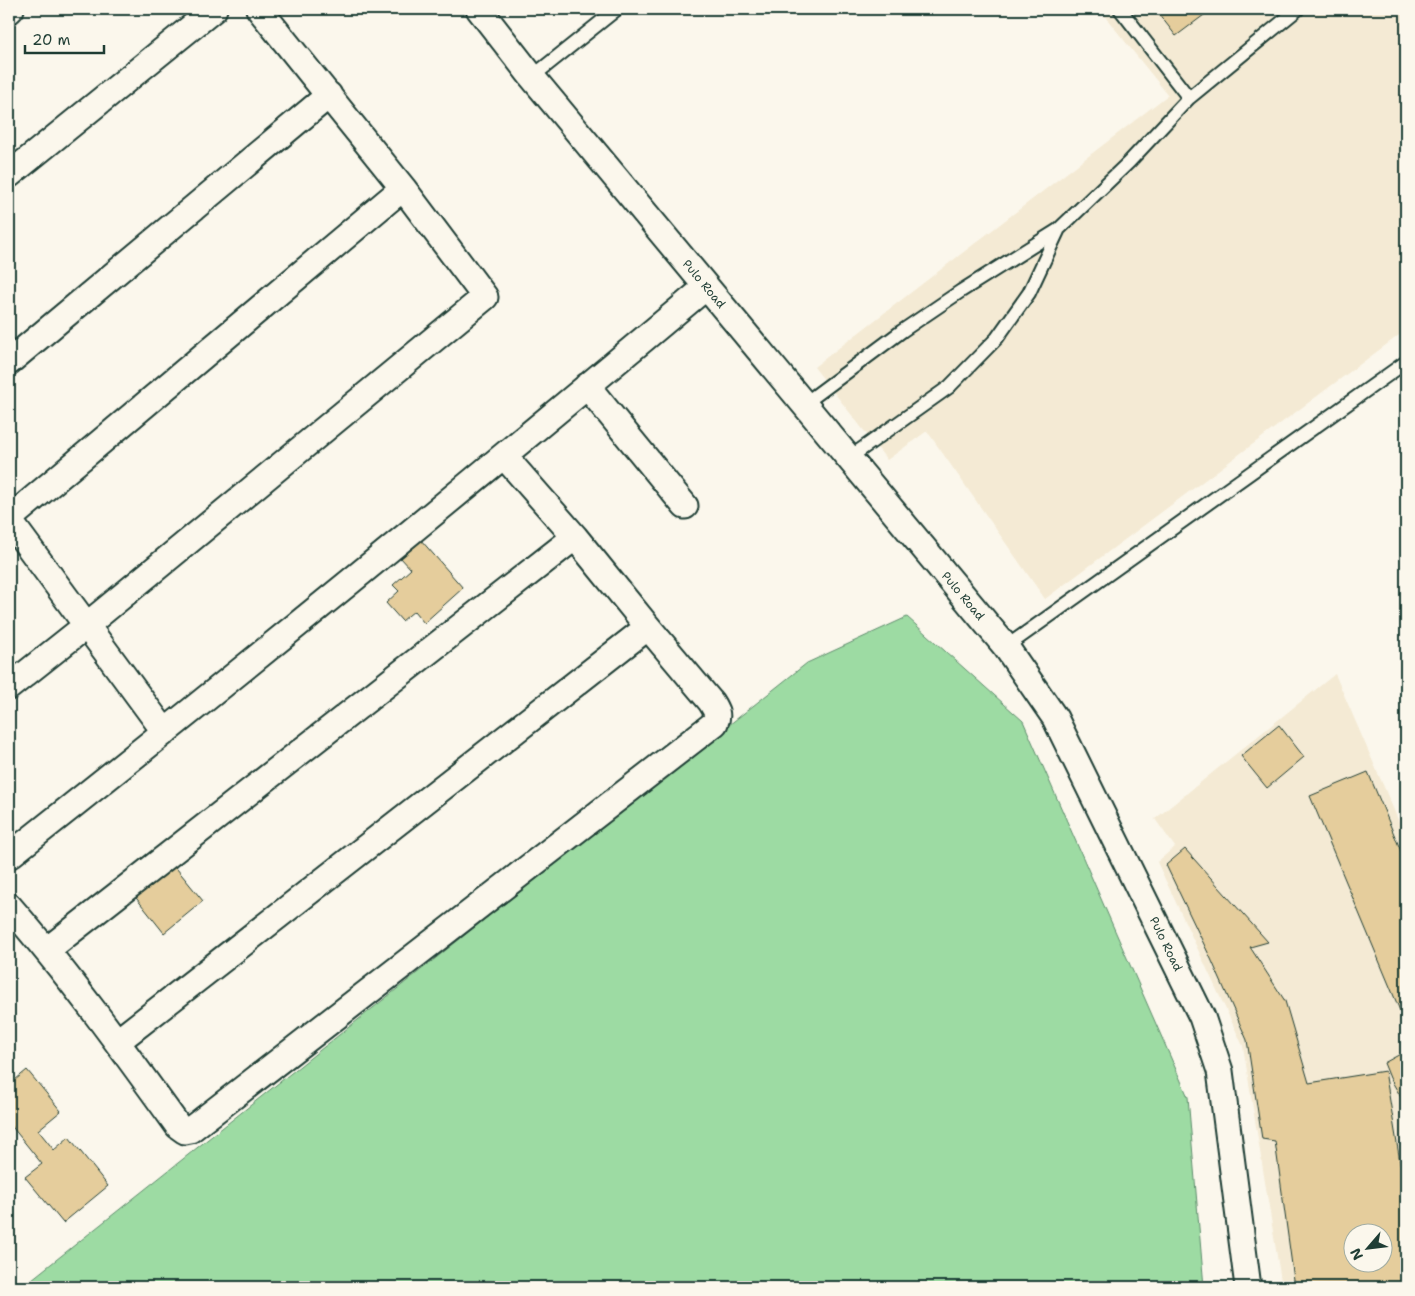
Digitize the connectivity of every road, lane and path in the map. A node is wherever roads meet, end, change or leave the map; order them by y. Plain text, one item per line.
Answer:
1 (214, 9) edge
2 (259, 9) edge
3 (479, 9) edge
4 (617, 9) edge
5 (1120, 9) edge
6 (1298, 9) edge
7 (532, 77) junction
8 (329, 95) junction
9 (1189, 98) junction
10 (9, 175) edge
11 (404, 188) junction
12 (1058, 230) junction
13 (706, 287) junction
14 (9, 362) edge
15 (1406, 362) edge
16 (587, 386) junction
17 (804, 404) junction
18 (504, 456) junction
19 (849, 458) junction
20 (685, 506) dead end
21 (9, 520) edge
22 (575, 537) junction
23 (87, 625) junction
24 (648, 627) junction
25 (1006, 646) junction
26 (9, 687) edge
27 (165, 732) junction
28 (9, 856) edge
29 (9, 906) edge
30 (47, 950) junction
31 (118, 1042) junction
32 (1248, 1287) edge

1 - 10 street
2 - 8 street
3 - 7 street, Pulo Road
4 - 7 lane
5 - 9 lane
6 - 9 lane
7 - 13 street, Pulo Road
8 - 11 street
8 - 14 street
9 - 12 lane
11 - 21 street
11 - 23 street
12 - 17 lane
12 - 19 lane
13 - 16 street
13 - 17 street, Pulo Road
15 - 25 lane
16 - 18 street
16 - 20 street
17 - 19 street, Pulo Road
18 - 22 street
18 - 27 street
19 - 25 street, Pulo Road
21 - 23 street
22 - 24 street
22 - 30 street
23 - 26 street
23 - 27 street
24 - 31 street
24 - 31 street
25 - 32 street, Pulo Road
27 - 28 street
29 - 30 street
30 - 31 street

